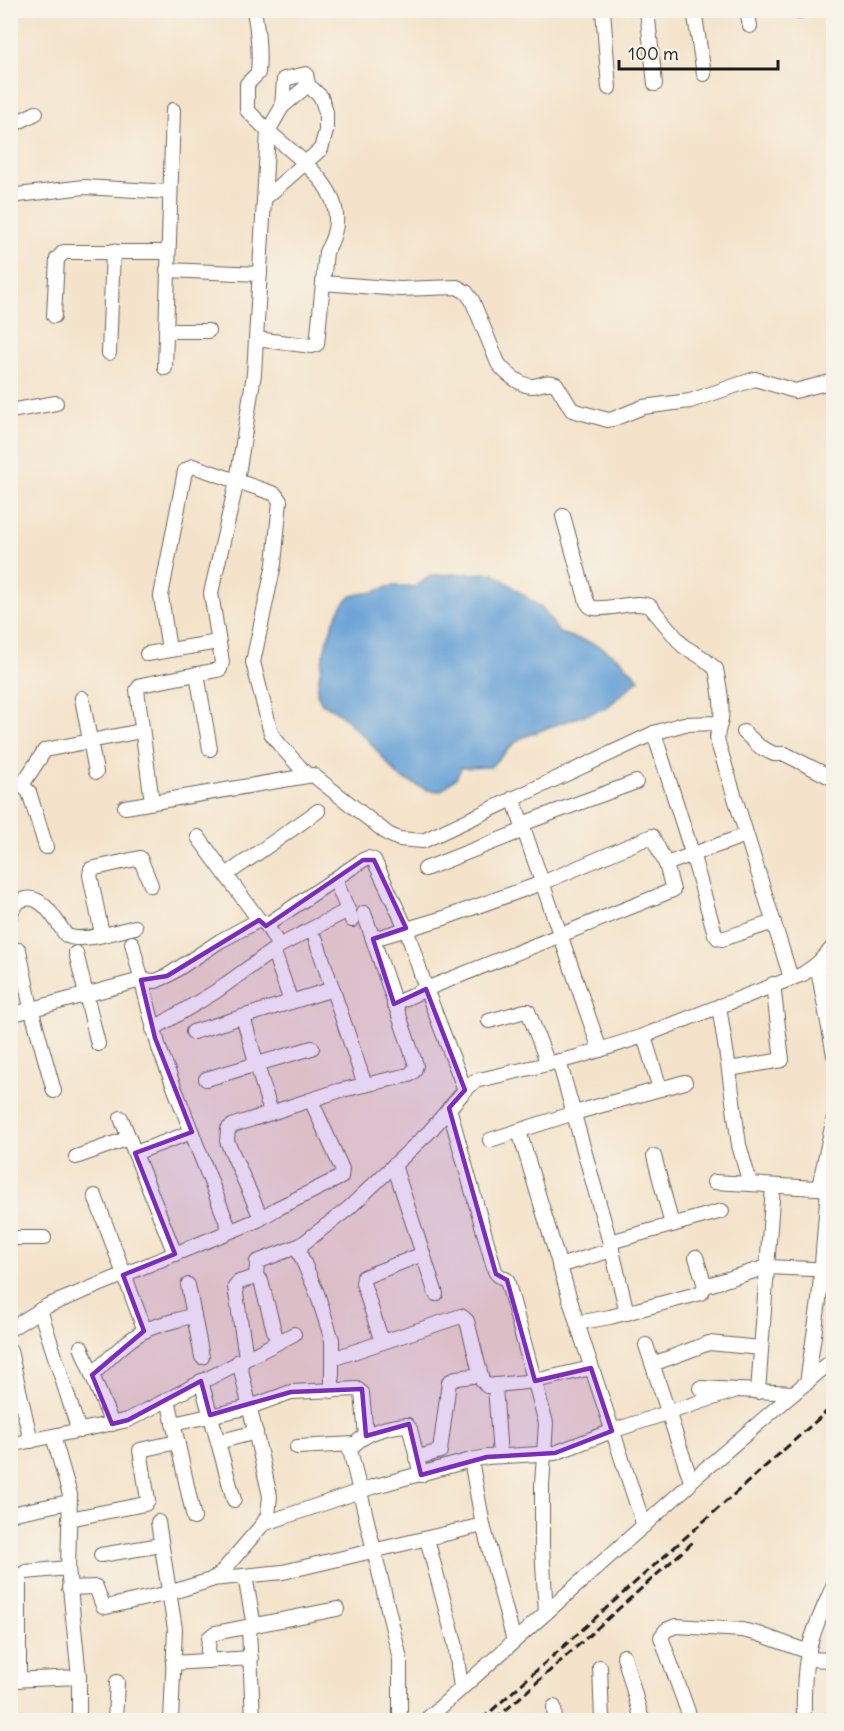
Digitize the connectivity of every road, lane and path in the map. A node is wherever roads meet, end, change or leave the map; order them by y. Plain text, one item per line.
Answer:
1 (254, 10) edge
2 (603, 10) edge
3 (647, 10) edge
4 (694, 10) edge
5 (747, 10) edge
6 (750, 26) dead end
7 (705, 74) dead end
8 (655, 84) dead end
9 (308, 85) junction
10 (609, 88) dead end
11 (282, 107) junction
12 (173, 110) dead end
13 (36, 113) dead end
14 (10, 126) edge
15 (268, 131) junction
16 (304, 164) junction
17 (170, 192) junction
18 (10, 196) edge
19 (264, 199) junction
20 (113, 251) junction
21 (168, 252) junction
22 (167, 270) junction
23 (260, 274) junction
24 (323, 283) junction
25 (54, 316) dead end
26 (166, 331) junction
27 (208, 331) dead end
28 (256, 339) junction
29 (109, 352) dead end
30 (165, 368) dead end
31 (834, 381) edge
32 (56, 403) dead end
33 (10, 411) edge
34 (237, 481) junction
35 (563, 516) dead end
36 (218, 642) junction
37 (169, 650) junction
38 (147, 654) dead end
39 (197, 674) junction
40 (82, 698) dead end
41 (719, 723) junction
42 (141, 731) junction
43 (744, 732) dead end
44 (654, 733) junction
45 (90, 741) junction
46 (210, 748) dead end
47 (96, 772) dead end
48 (307, 775) junction
49 (834, 779) edge
50 (636, 782) dead end
51 (16, 785) edge
52 (513, 798) junction
53 (152, 802) junction
54 (125, 807) dead end
55 (318, 811) dead end
56 (523, 827) junction
57 (746, 834) junction
58 (198, 837) dead end
59 (46, 847) dead end
60 (692, 853) junction
61 (666, 864) junction
62 (425, 869) dead end
63 (226, 875) junction
64 (335, 879) junction
65 (542, 883) junction
66 (151, 885) dead end
67 (355, 914) junction
68 (10, 916) edge
69 (263, 922) junction
70 (774, 922) junction
71 (135, 927) dead end
72 (406, 928) junction
73 (102, 934) junction
74 (561, 934) junction
75 (373, 939) junction
76 (316, 940) dead end
77 (132, 943) dead end
78 (834, 946) edge
79 (19, 950) dead end
80 (277, 952) junction
81 (76, 953) dead end
82 (817, 964) junction
83 (791, 978) junction
84 (141, 980) junction
85 (773, 984) junction
86 (333, 989) junction
87 (426, 989) junction
88 (86, 995) junction
89 (291, 1002) junction
90 (394, 1004) junction
91 (719, 1006) junction
92 (31, 1008) junction
93 (10, 1015) edge
94 (243, 1017) junction
95 (489, 1021) dead end
96 (153, 1029) junction
97 (193, 1032) dead end
98 (644, 1036) junction
99 (98, 1044) dead end
100 (312, 1048) dead end
101 (600, 1050) junction
102 (834, 1055) edge
103 (554, 1063) junction
104 (256, 1065) junction
105 (729, 1069) junction
106 (206, 1078) dead end
107 (686, 1082) dead end
108 (365, 1085) junction
109 (660, 1089) junction
110 (465, 1090) junction
111 (54, 1091) dead end
112 (311, 1100) junction
113 (450, 1108) junction
114 (271, 1113) junction
115 (574, 1113) junction
116 (121, 1118) dead end
117 (834, 1118) edge
118 (519, 1131) junction
119 (192, 1132) junction
120 (129, 1138) junction
121 (490, 1140) dead end
122 (135, 1152) junction
123 (654, 1156) dead end
124 (76, 1157) dead end
125 (394, 1165) junction
126 (714, 1182) dead end
127 (750, 1184) junction
128 (773, 1185) junction
129 (827, 1188) edge
130 (95, 1196) dead end
131 (722, 1211) dead end
132 (261, 1218) junction
133 (672, 1225) junction
134 (230, 1231) junction
135 (10, 1238) edge
136 (44, 1238) dead end
137 (301, 1245) junction
138 (611, 1246) junction
139 (175, 1254) junction
140 (423, 1254) junction
141 (696, 1257) dead end
142 (559, 1266) junction
143 (767, 1267) junction
144 (827, 1270) edge
145 (123, 1275) junction
146 (256, 1277) junction
147 (188, 1285) dead end
148 (705, 1286) junction
149 (436, 1294) dead end
150 (40, 1310) junction
151 (627, 1313) junction
152 (194, 1316) junction
153 (577, 1323) junction
154 (10, 1329) edge
155 (144, 1331) junction
156 (294, 1334) dead end
157 (277, 1342) junction
158 (382, 1342) junction
159 (646, 1345) dead end
160 (81, 1347) dead end
161 (761, 1348) junction
162 (10, 1351) edge
163 (202, 1357) dead end
164 (243, 1359) junction
165 (332, 1359) junction
166 (834, 1359) edge
167 (652, 1364) junction
168 (591, 1368) junction
169 (92, 1375) junction
170 (481, 1375) junction
171 (14, 1379) edge
172 (201, 1381) junction
173 (535, 1381) junction
174 (807, 1383) junction
175 (495, 1386) junction
176 (700, 1388) dead end
177 (736, 1390) junction
178 (332, 1391) junction
179 (758, 1392) junction
180 (794, 1393) junction
181 (168, 1399) junction
182 (250, 1407) junction
183 (669, 1412) junction
184 (210, 1415) junction
185 (112, 1424) junction
186 (173, 1424) junction
187 (79, 1431) junction
188 (612, 1431) junction
189 (256, 1432) junction
190 (53, 1436) junction
191 (366, 1436) junction
192 (31, 1441) junction
193 (177, 1442) junction
194 (218, 1442) junction
195 (354, 1444) junction
196 (10, 1445) edge
197 (297, 1447) dead end
198 (545, 1453) junction
199 (500, 1456) junction
200 (416, 1458) junction
201 (471, 1460) junction
202 (421, 1475) junction
203 (691, 1481) junction
204 (360, 1492) junction
205 (234, 1500) dead end
206 (69, 1502) junction
207 (10, 1514) edge
208 (194, 1518) dead end
209 (69, 1519) junction
210 (158, 1522) dead end
211 (263, 1524) junction
212 (483, 1525) junction
213 (644, 1526) junction
214 (427, 1539) junction
215 (161, 1545) junction
216 (373, 1551) junction
217 (100, 1555) dead end
218 (68, 1568) junction
219 (244, 1576) junction
220 (212, 1579) junction
221 (834, 1584) edge
222 (69, 1588) junction
223 (169, 1593) junction
224 (338, 1609) dead end
225 (546, 1613) junction
226 (251, 1626) junction
227 (514, 1641) junction
228 (808, 1655) junction
229 (624, 1656) dead end
230 (251, 1658) junction
231 (834, 1660) edge
232 (207, 1661) junction
233 (173, 1663) junction
234 (600, 1667) dead end
235 (79, 1677) junction
236 (15, 1680) edge
237 (117, 1682) dead end
238 (462, 1688) junction
239 (79, 1720) edge
240 (115, 1720) edge
241 (171, 1720) edge
242 (253, 1720) edge
243 (400, 1720) edge
244 (426, 1720) edge
245 (602, 1720) edge
246 (642, 1720) edge
247 (691, 1720) edge
248 (804, 1720) edge

1 - 15 street
2 - 10 street
3 - 8 street
4 - 7 street
5 - 6 street
9 - 11 street
9 - 11 street
9 - 16 street
11 - 15 street
12 - 17 street
13 - 14 street
15 - 16 street
15 - 19 street
16 - 19 street
16 - 24 street
17 - 18 street
17 - 21 street
19 - 23 street
20 - 21 street
20 - 25 street
20 - 29 street
21 - 22 street
22 - 23 street
22 - 26 street
23 - 28 street
24 - 28 street
24 - 31 street
26 - 27 street
26 - 30 street
28 - 34 street
32 - 33 street
34 - 36 street
34 - 37 street
34 - 48 street
35 - 41 street
36 - 37 street
36 - 39 street
37 - 38 street
39 - 42 street
39 - 46 street
40 - 45 street
41 - 44 street
41 - 57 street
42 - 45 street
42 - 53 street
43 - 49 street
44 - 52 street
44 - 60 street
45 - 47 street
45 - 51 street
48 - 52 street
48 - 53 street
50 - 56 street
51 - 59 street
52 - 56 street
53 - 54 street
55 - 63 street
56 - 62 street
56 - 65 street
57 - 60 street
57 - 70 street
58 - 63 street
60 - 61 street
60 - 70 street
61 - 65 street
61 - 74 street
63 - 69 street
64 - 67 street
64 - 69 street
64 - 72 street
65 - 72 street
65 - 74 street
66 - 73 street
67 - 75 street
67 - 80 street
68 - 73 street
69 - 80 street
69 - 84 street
70 - 83 street
71 - 73 street
72 - 75 street
72 - 87 street
74 - 87 street
74 - 101 street
75 - 90 street
76 - 86 street
77 - 84 street
78 - 82 street
79 - 92 street
80 - 89 street
80 - 96 street
81 - 88 street
82 - 83 street
82 - 102 street
83 - 85 street
84 - 88 street
84 - 96 street
85 - 91 street
85 - 105 street
86 - 89 street
86 - 108 street
87 - 90 street
87 - 110 street
88 - 92 street
88 - 99 street
89 - 94 street
90 - 108 street
91 - 98 street
91 - 105 street
92 - 93 street
92 - 111 street
94 - 97 street
94 - 104 street
95 - 103 street
96 - 119 street
98 - 101 street
98 - 109 street
100 - 104 street
101 - 103 street
103 - 110 street
103 - 115 street
104 - 106 street
104 - 114 street
105 - 127 street
107 - 109 street
108 - 112 street
109 - 115 street
110 - 113 street
112 - 114 street
112 - 132 street
113 - 125 street
113 - 173 street
114 - 132 street
115 - 118 street
115 - 138 street
116 - 120 street
117 - 129 street
118 - 121 street
118 - 142 street
119 - 122 street
119 - 134 street
120 - 122 street
120 - 124 street
122 - 139 street
123 - 133 street
125 - 137 street
125 - 140 street
126 - 127 street
127 - 128 street
128 - 129 street
128 - 143 street
129 - 144 street
130 - 145 street
131 - 133 street
132 - 134 street
133 - 138 street
134 - 139 street
135 - 136 street
137 - 146 street
137 - 165 street
138 - 142 street
138 - 151 street
139 - 145 street
140 - 149 street
140 - 158 street
141 - 148 street
142 - 153 street
143 - 144 street
143 - 148 street
143 - 161 street
144 - 174 street
145 - 150 street
145 - 155 street
146 - 157 street
146 - 164 street
147 - 152 street
148 - 151 street
150 - 154 street
150 - 187 street
151 - 153 street
152 - 155 street
152 - 163 street
153 - 168 street
155 - 169 street
156 - 157 street
157 - 164 street
158 - 165 street
158 - 170 street
159 - 167 street
160 - 169 street
161 - 167 street
161 - 179 street
162 - 171 street
164 - 172 street
164 - 182 street
165 - 178 street
166 - 174 street
167 - 183 street
168 - 173 street
168 - 188 street
169 - 185 street
170 - 175 street
170 - 200 street
171 - 192 street
172 - 181 street
172 - 184 street
173 - 175 street
173 - 198 street
174 - 180 street
175 - 199 street
176 - 177 street
177 - 179 street
177 - 183 street
178 - 182 street
178 - 191 street
179 - 180 street
180 - 203 street
181 - 185 street
181 - 186 street
182 - 184 street
182 - 189 street
183 - 188 street
183 - 203 street
184 - 186 street
184 - 194 street
185 - 187 street
186 - 193 street
187 - 190 street
188 - 198 street
188 - 213 street
189 - 194 street
189 - 211 street
190 - 192 street
190 - 206 street
191 - 195 street
191 - 200 street
192 - 196 street
193 - 208 street
193 - 209 street
194 - 205 street
195 - 197 street
195 - 204 street
198 - 199 street
198 - 225 street
199 - 201 street
200 - 202 street
201 - 202 street
201 - 212 street
202 - 204 street
203 - 213 street
204 - 211 street
204 - 216 street
206 - 207 street
206 - 209 street
209 - 218 street
210 - 215 street
211 - 220 street
212 - 214 street
212 - 227 street
213 - 225 street
214 - 216 street
214 - 238 street
215 - 217 street
215 - 223 street
216 - 219 street
216 - 243 street
218 - 222 street
218 - 236 street
219 - 220 street
219 - 226 street
220 - 223 street
221 - 228 street
222 - 223 street
222 - 235 street
223 - 233 street
224 - 226 street
225 - 227 street
226 - 230 street
226 - 232 street
227 - 238 street
228 - 231 street
228 - 247 street
228 - 248 street
229 - 246 street
230 - 232 street
230 - 242 street
232 - 233 street
233 - 241 street
234 - 245 street
235 - 236 street
235 - 239 street
237 - 240 street
238 - 244 street

